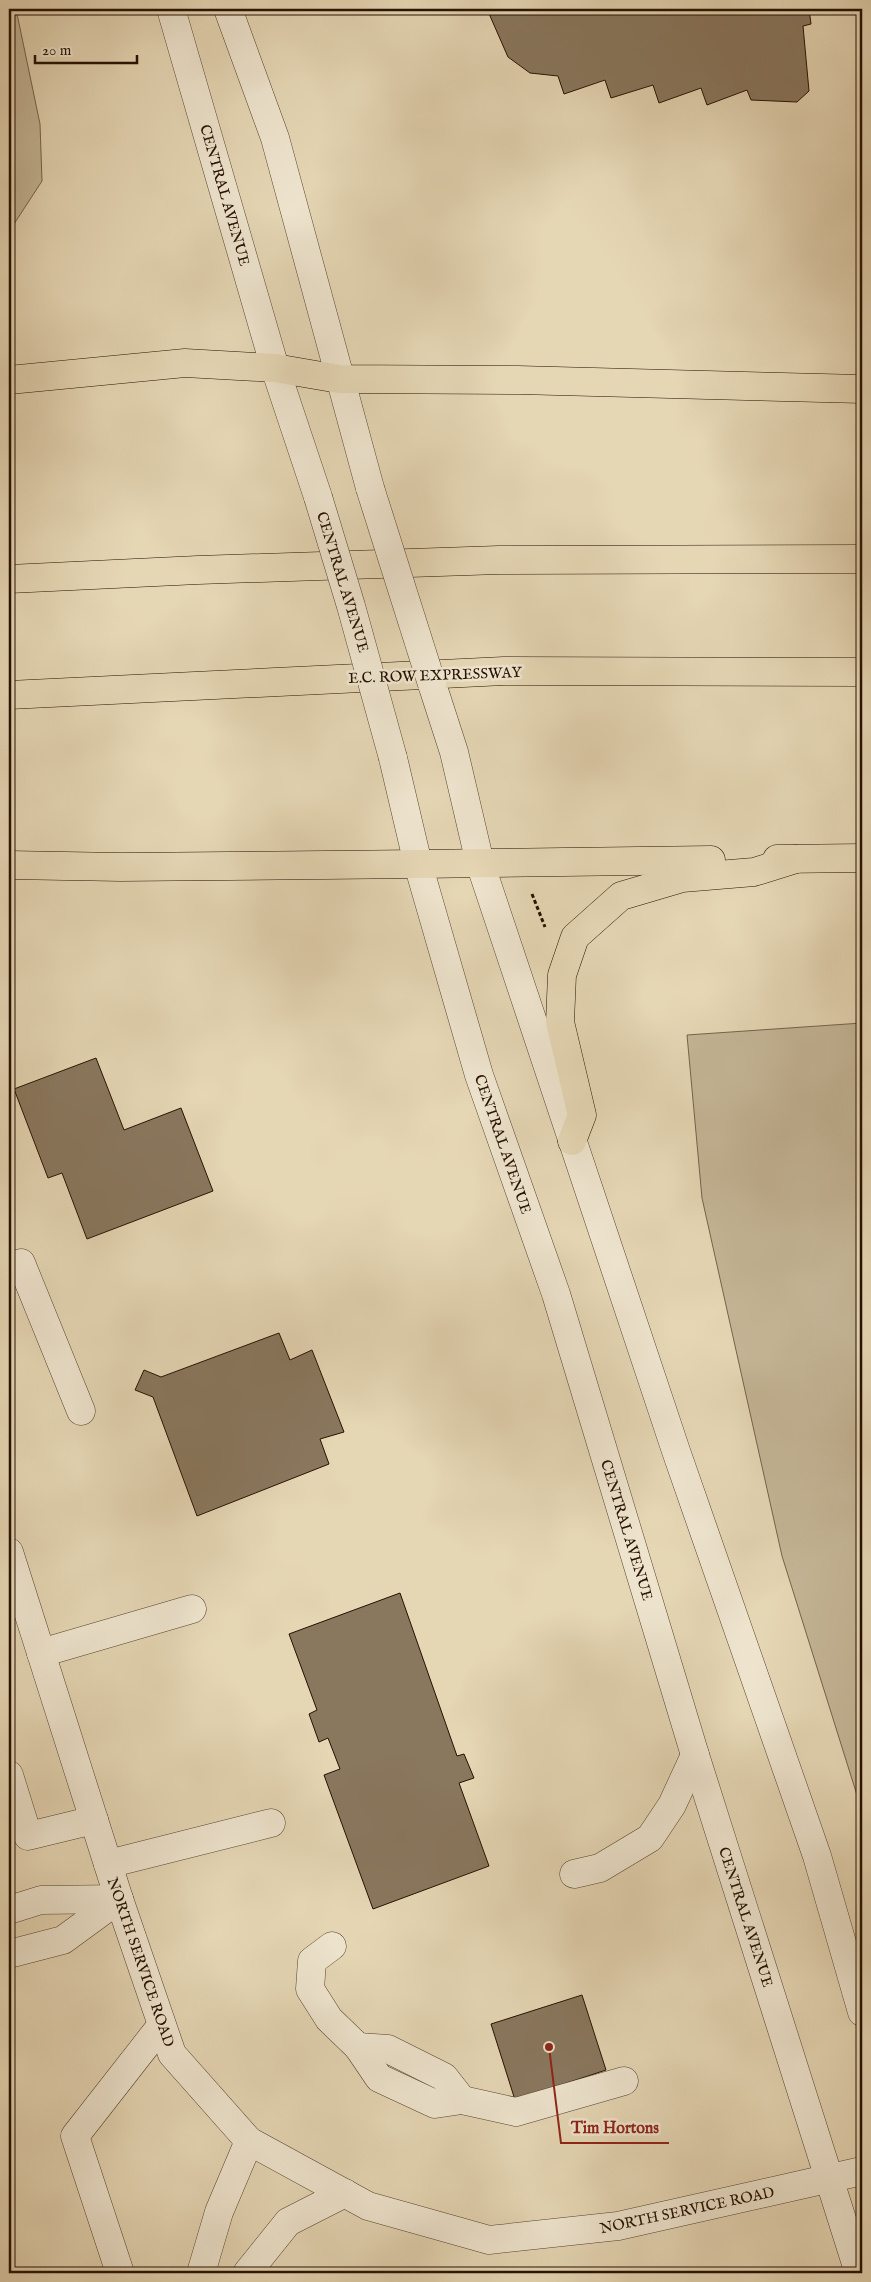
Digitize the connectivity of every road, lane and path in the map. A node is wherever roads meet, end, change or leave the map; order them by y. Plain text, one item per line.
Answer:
1 (171, 9) edge
2 (228, 9) edge
3 (275, 368) junction
4 (339, 379) junction
5 (9, 380) edge
6 (862, 389) edge
7 (862, 559) edge
8 (9, 579) edge
9 (862, 672) edge
10 (9, 695) edge
11 (862, 858) edge
12 (796, 859) junction
13 (480, 863) junction
14 (418, 864) junction
15 (9, 865) edge
16 (528, 885) dead end
17 (546, 929) dead end
18 (572, 1141) junction
19 (9, 1266) edge
20 (81, 1411) dead end
21 (9, 1552) edge
22 (192, 1609) dead end
23 (41, 1653) junction
24 (695, 1755) junction
25 (9, 1775) edge
26 (94, 1820) junction
27 (271, 1823) dead end
28 (108, 1864) junction
29 (574, 1874) dead end
30 (119, 1899) junction
31 (9, 1910) edge
32 (332, 1946) dead end
33 (9, 1954) edge
34 (862, 2012) edge
35 (161, 2026) junction
36 (624, 2080) dead end
37 (249, 2141) junction
38 (862, 2170) edge
39 (829, 2180) junction
40 (345, 2193) junction
41 (120, 2273) edge
42 (201, 2273) edge
43 (247, 2273) edge
44 (859, 2273) edge

1 - 3 street, CENTRAL AVENUE
2 - 4 street
3 - 4 main road
3 - 5 main road
3 - 14 street, CENTRAL AVENUE, bridge
4 - 6 main road
4 - 13 street, bridge
7 - 8 main road
9 - 10 main road, E.C. ROW EXPRESSWAY
11 - 12 main road
12 - 13 main road
12 - 18 main road
13 - 14 main road
13 - 18 street
14 - 15 main road
14 - 24 street, CENTRAL AVENUE
16 - 17 path
18 - 34 street
19 - 20 street
21 - 23 street, NORTH SERVICE ROAD
22 - 23 street
23 - 26 street, NORTH SERVICE ROAD
24 - 29 street
24 - 39 street, CENTRAL AVENUE
25 - 26 street
26 - 28 street, NORTH SERVICE ROAD
27 - 28 street
28 - 30 street, NORTH SERVICE ROAD
30 - 31 street
30 - 33 street
30 - 35 street, NORTH SERVICE ROAD
32 - 36 street
35 - 37 street, NORTH SERVICE ROAD
35 - 41 street
37 - 40 street, NORTH SERVICE ROAD
37 - 42 street
38 - 39 street, NORTH SERVICE ROAD
39 - 40 street, NORTH SERVICE ROAD
39 - 44 street, CENTRAL AVENUE
40 - 43 street

